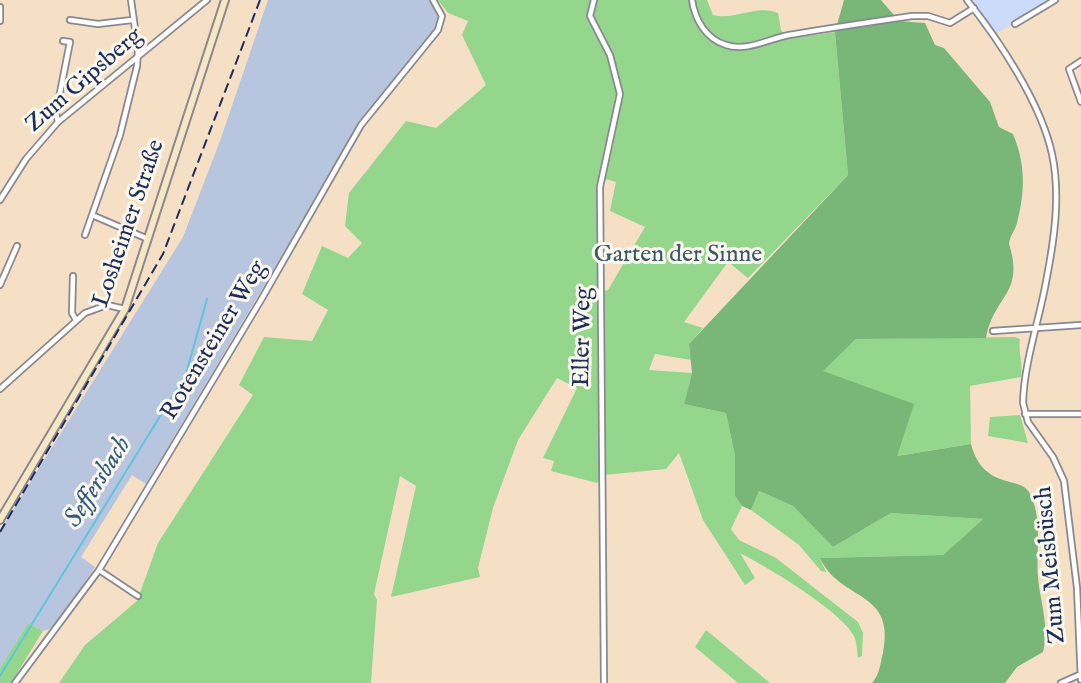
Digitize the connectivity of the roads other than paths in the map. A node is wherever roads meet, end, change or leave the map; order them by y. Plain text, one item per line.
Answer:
1 (131, 0) edge
2 (207, 0) edge
3 (225, 0) edge
4 (433, 0) edge
5 (594, 0) edge
6 (692, 0) edge
7 (967, 0) edge
8 (1055, 0) edge
9 (0, 7) edge
10 (974, 8) junction
11 (70, 20) dead end
12 (132, 20) junction
13 (0, 21) edge
14 (1015, 24) dead end
15 (63, 41) dead end
16 (139, 56) junction
17 (1081, 61) edge
18 (1081, 103) edge
19 (58, 122) junction
20 (0, 200) edge
21 (92, 215) junction
22 (85, 235) dead end
23 (148, 239) junction
24 (17, 246) dead end
25 (73, 276) dead end
26 (0, 285) edge
27 (125, 309) junction
28 (76, 320) junction
29 (1081, 325) edge
30 (1037, 328) junction
31 (993, 331) dead end
32 (0, 389) edge
33 (1025, 414) junction
34 (1081, 414) edge
35 (0, 520) edge
36 (99, 570) junction
37 (138, 596) dead end
38 (1080, 677) edge
39 (15, 683) edge
40 (604, 683) edge
41 (1061, 683) edge

1 - 12 street
2 - 16 street, Zum Gipsberg
3 - 23 main road, Losheimer Straße
4 - 36 street, Rotensteiner Weg
5 - 40 street, Eller Weg
6 - 10 street
7 - 10 street
8 - 14 street
9 - 13 street
10 - 30 street
11 - 12 street
12 - 16 street
15 - 19 street
16 - 19 street, Zum Gipsberg
16 - 21 street
17 - 18 street
19 - 20 street, Zum Gipsberg
21 - 22 street
21 - 23 street
23 - 27 main road, Losheimer Straße
24 - 26 street
25 - 28 street
27 - 28 street
27 - 35 main road, Losheimer Straße
28 - 32 street
29 - 30 street
30 - 31 street
30 - 33 street
33 - 34 street
33 - 38 street, Zum Meisbüsch
36 - 37 street
36 - 39 street, Rotensteiner Weg
38 - 41 street

